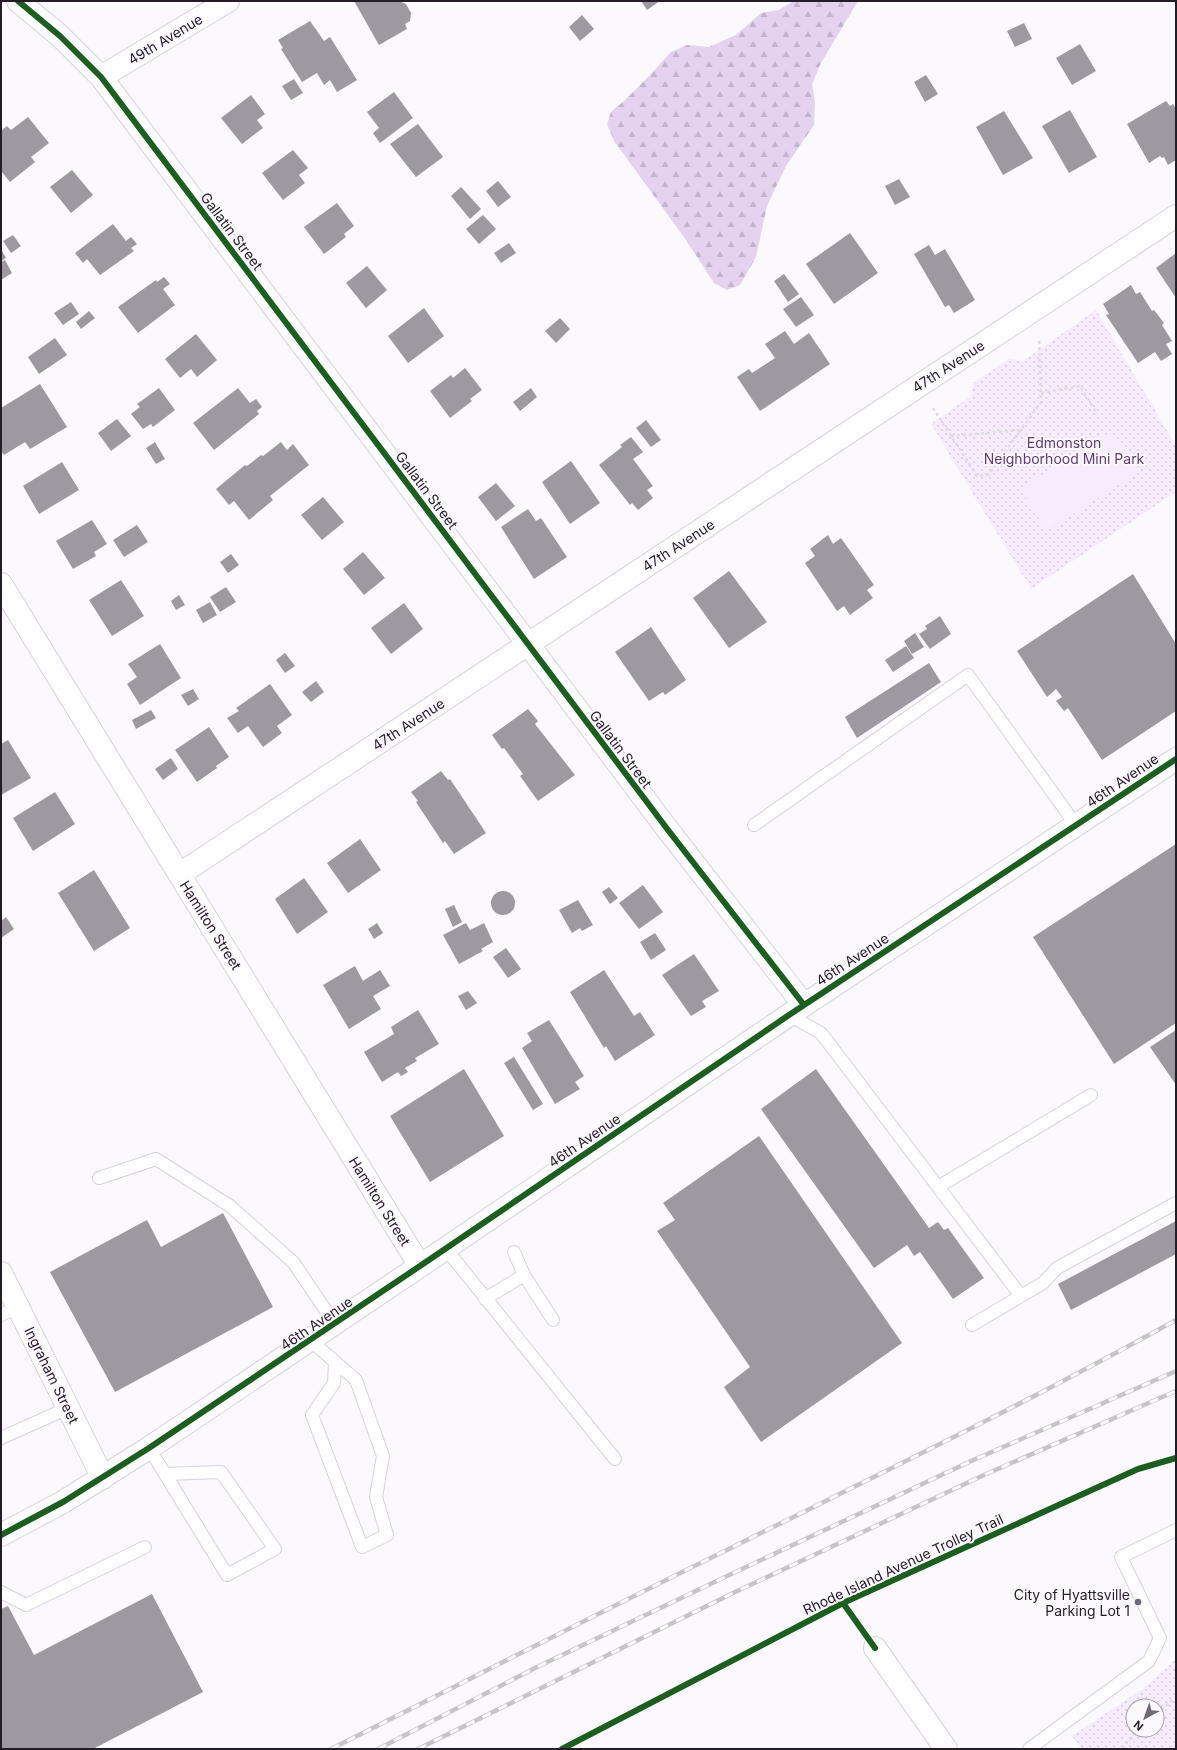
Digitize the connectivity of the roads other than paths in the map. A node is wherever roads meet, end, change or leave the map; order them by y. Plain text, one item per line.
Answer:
1 (18, 1) edge
2 (228, 1) edge
3 (101, 77) junction
4 (1176, 216) edge
5 (1, 584) edge
6 (527, 644) junction
7 (1176, 759) edge
8 (754, 825) dead end
9 (1076, 825) junction
10 (180, 874) junction
11 (797, 1010) junction
12 (1091, 1095) dead end
13 (99, 1178) dead end
14 (938, 1187) junction
15 (1176, 1203) edge
16 (446, 1249) junction
17 (514, 1252) dead end
18 (420, 1266) junction
19 (1, 1273) edge
20 (524, 1275) junction
21 (1021, 1296) junction
22 (486, 1299) junction
23 (10, 1311) edge
24 (553, 1320) dead end
25 (335, 1324) junction
26 (972, 1325) dead end
27 (311, 1340) junction
28 (335, 1362) junction
29 (68, 1408) junction
30 (1, 1438) edge
31 (149, 1448) junction
32 (615, 1458) dead end
33 (165, 1474) junction
34 (103, 1478) junction
35 (1176, 1530) edge
36 (1, 1536) edge
37 (145, 1547) dead end
38 (1, 1592) edge
39 (875, 1648) dead end
40 (946, 1749) edge
41 (1029, 1749) edge

1 - 3 street, Gallatin Street
2 - 3 street, 49th Avenue
3 - 6 street, Gallatin Street
4 - 6 street, 47th Avenue
5 - 10 street, Hamilton Street
6 - 10 street, 47th Avenue
6 - 11 street, Gallatin Street
7 - 9 street, 46th Avenue
8 - 9 lane
9 - 11 street, 46th Avenue
10 - 18 street, Hamilton Street
11 - 14 lane
11 - 16 street, 46th Avenue
12 - 14 lane
13 - 25 lane
14 - 21 lane
15 - 21 lane
16 - 18 street, 46th Avenue
16 - 22 lane
17 - 20 lane
18 - 25 street, 46th Avenue
19 - 23 street, Ingraham Street
20 - 22 lane
20 - 24 lane
21 - 26 lane
22 - 32 lane
23 - 29 street, Ingraham Street
25 - 27 street, 46th Avenue
27 - 28 lane
27 - 31 street, 46th Avenue
28 - 28 lane
29 - 30 lane
29 - 34 street, Ingraham Street
31 - 33 lane
31 - 34 street, 46th Avenue
33 - 33 lane
34 - 36 street, 46th Avenue
35 - 41 lane
37 - 38 lane
39 - 40 street

